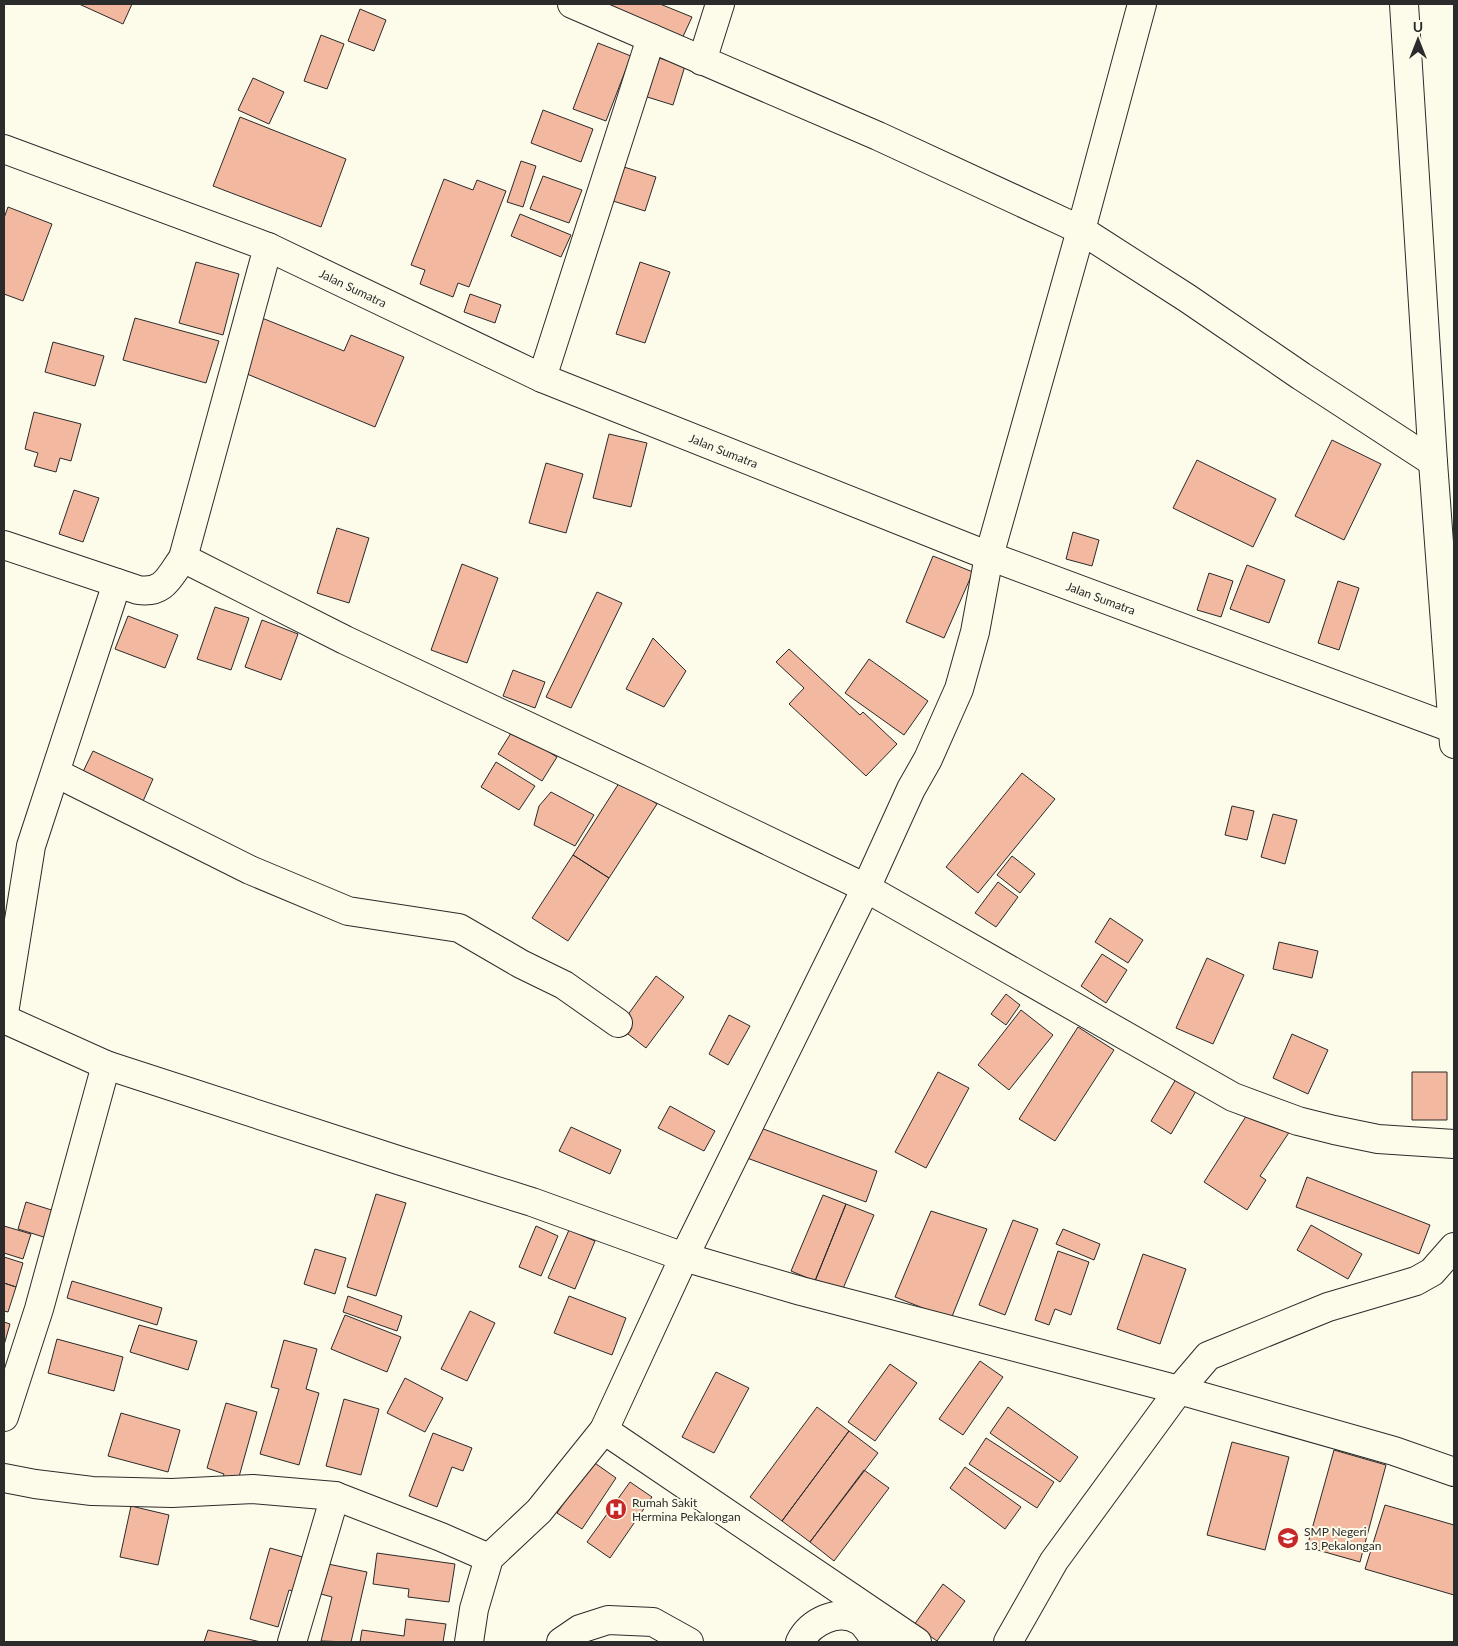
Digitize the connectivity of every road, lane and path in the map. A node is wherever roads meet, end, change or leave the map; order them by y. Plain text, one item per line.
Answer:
1 (572, 4) edge
2 (720, 4) edge
3 (1142, 4) edge
4 (1404, 4) edge
5 (650, 38) junction
6 (702, 61) junction
7 (4, 149) edge
8 (1081, 230) junction
9 (268, 246) junction
10 (542, 378) junction
11 (1433, 462) junction
12 (4, 545) edge
13 (988, 556) junction
14 (183, 558) junction
15 (117, 583) junction
16 (1453, 734) edge
17 (56, 773) junction
18 (866, 888) junction
19 (4, 1013) edge
20 (4, 1019) edge
21 (618, 1023) dead end
22 (106, 1065) junction
23 (1454, 1144) edge
24 (1454, 1247) edge
25 (684, 1257) junction
26 (1179, 1390) junction
27 (4, 1417) edge
28 (604, 1430) junction
29 (1454, 1472) edge
30 (4, 1478) edge
31 (335, 1496) junction
32 (489, 1558) junction
33 (292, 1642) edge
34 (469, 1642) edge
35 (561, 1642) edge
36 (689, 1642) edge
37 (800, 1642) edge
38 (877, 1642) edge
39 (917, 1642) edge
40 (1008, 1642) edge

1 - 5 street
2 - 6 street
3 - 8 street
4 - 11 street
5 - 6 street
5 - 10 street
6 - 8 street
7 - 9 street, Jalan Sumatra
8 - 11 street
8 - 13 street
9 - 10 street, Jalan Sumatra
9 - 14 street
10 - 13 street, Jalan Sumatra
11 - 16 street
12 - 15 street
13 - 16 street, Jalan Sumatra
13 - 18 street
14 - 15 street
14 - 18 street
15 - 17 street
17 - 19 street
17 - 21 street
18 - 23 street
18 - 25 street
20 - 22 street
22 - 25 street
22 - 27 street
24 - 26 street
25 - 26 street
25 - 28 street
26 - 29 street
26 - 40 street
28 - 32 street
28 - 39 street
30 - 31 street
31 - 32 street
31 - 33 street
32 - 34 street
35 - 36 street
37 - 38 street

